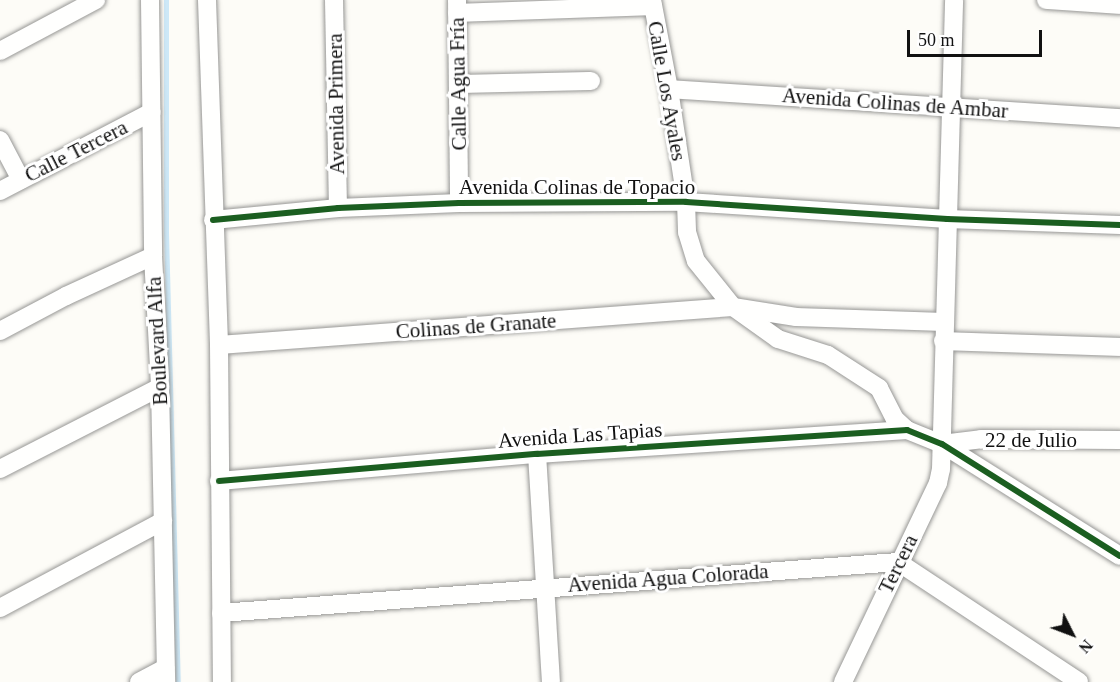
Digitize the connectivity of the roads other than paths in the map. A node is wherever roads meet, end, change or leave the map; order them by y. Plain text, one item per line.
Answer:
1 (96, 0) edge
2 (150, 0) edge
3 (207, 0) edge
4 (334, 0) edge
5 (954, 0) edge
6 (1046, 0) edge
7 (652, 3) edge
8 (1120, 5) edge
9 (457, 6) edge
10 (0, 51) edge
11 (591, 81) dead end
12 (458, 84) junction
13 (669, 89) junction
14 (949, 105) junction
15 (152, 112) junction
16 (1120, 118) edge
17 (0, 140) edge
18 (21, 180) junction
19 (0, 191) edge
20 (686, 202) junction
21 (459, 204) junction
22 (338, 208) junction
23 (947, 219) junction
24 (213, 220) junction
25 (1120, 225) edge
26 (153, 256) junction
27 (733, 307) junction
28 (944, 322) junction
29 (0, 331) edge
30 (943, 341) junction
31 (219, 345) junction
32 (1120, 347) edge
33 (160, 387) junction
34 (907, 430) junction
35 (1120, 440) edge
36 (942, 444) junction
37 (537, 454) junction
38 (0, 469) edge
39 (219, 481) junction
40 (163, 521) junction
41 (1120, 556) edge
42 (898, 562) junction
43 (545, 587) junction
44 (0, 608) edge
45 (221, 613) junction
46 (166, 675) edge
47 (139, 682) edge
48 (222, 682) edge
49 (551, 682) edge
50 (843, 682) edge
51 (1078, 682) edge

1 - 10 street
2 - 15 street, Boulevard Alfa
3 - 24 street
4 - 22 street, Avenida Primera
5 - 14 street, Tercera
6 - 8 street
7 - 9 street
7 - 13 street, Calle Los Ayales
9 - 12 street, Calle Agua Fría
11 - 12 street
12 - 21 street, Calle Agua Fría
13 - 14 street, Avenida Colinas de Ambar
13 - 20 street, Calle Los Ayales
14 - 16 street, Avenida Colinas de Ambar
14 - 23 street, Tercera
15 - 18 street, Calle Tercera
15 - 26 street, Boulevard Alfa
17 - 18 street
18 - 19 street, Calle Tercera
20 - 21 street, Avenida Colinas de Topacio
20 - 23 street, Avenida Colinas de Topacio
20 - 27 street, Calle Los Ayales
21 - 22 street, Avenida Colinas de Topacio
22 - 24 street, Avenida Colinas de Topacio
23 - 25 street, Avenida Colinas de Topacio
23 - 28 street, Tercera
24 - 31 street
26 - 29 street
26 - 33 street, Boulevard Alfa
27 - 28 street, Colinas de Granate
27 - 31 street, Colinas de Granate
27 - 34 street, Calle Los Ayales
28 - 30 street, Tercera
30 - 32 street
30 - 36 street, Tercera
31 - 39 street
33 - 38 street
33 - 40 street, Boulevard Alfa
34 - 36 street, Avenida Las Tapias
34 - 37 street, Avenida Las Tapias
35 - 36 street, 22 de Julio
36 - 41 street, Avenida Las Tapias
36 - 42 street, Tercera
37 - 39 street, Avenida Las Tapias
37 - 43 street
39 - 45 street
40 - 44 street
40 - 46 street, Boulevard Alfa
42 - 43 street, Avenida Agua Colorada
42 - 50 street, Tercera
42 - 51 street
43 - 45 street, Avenida Agua Colorada
43 - 49 street
45 - 48 street
46 - 47 street

